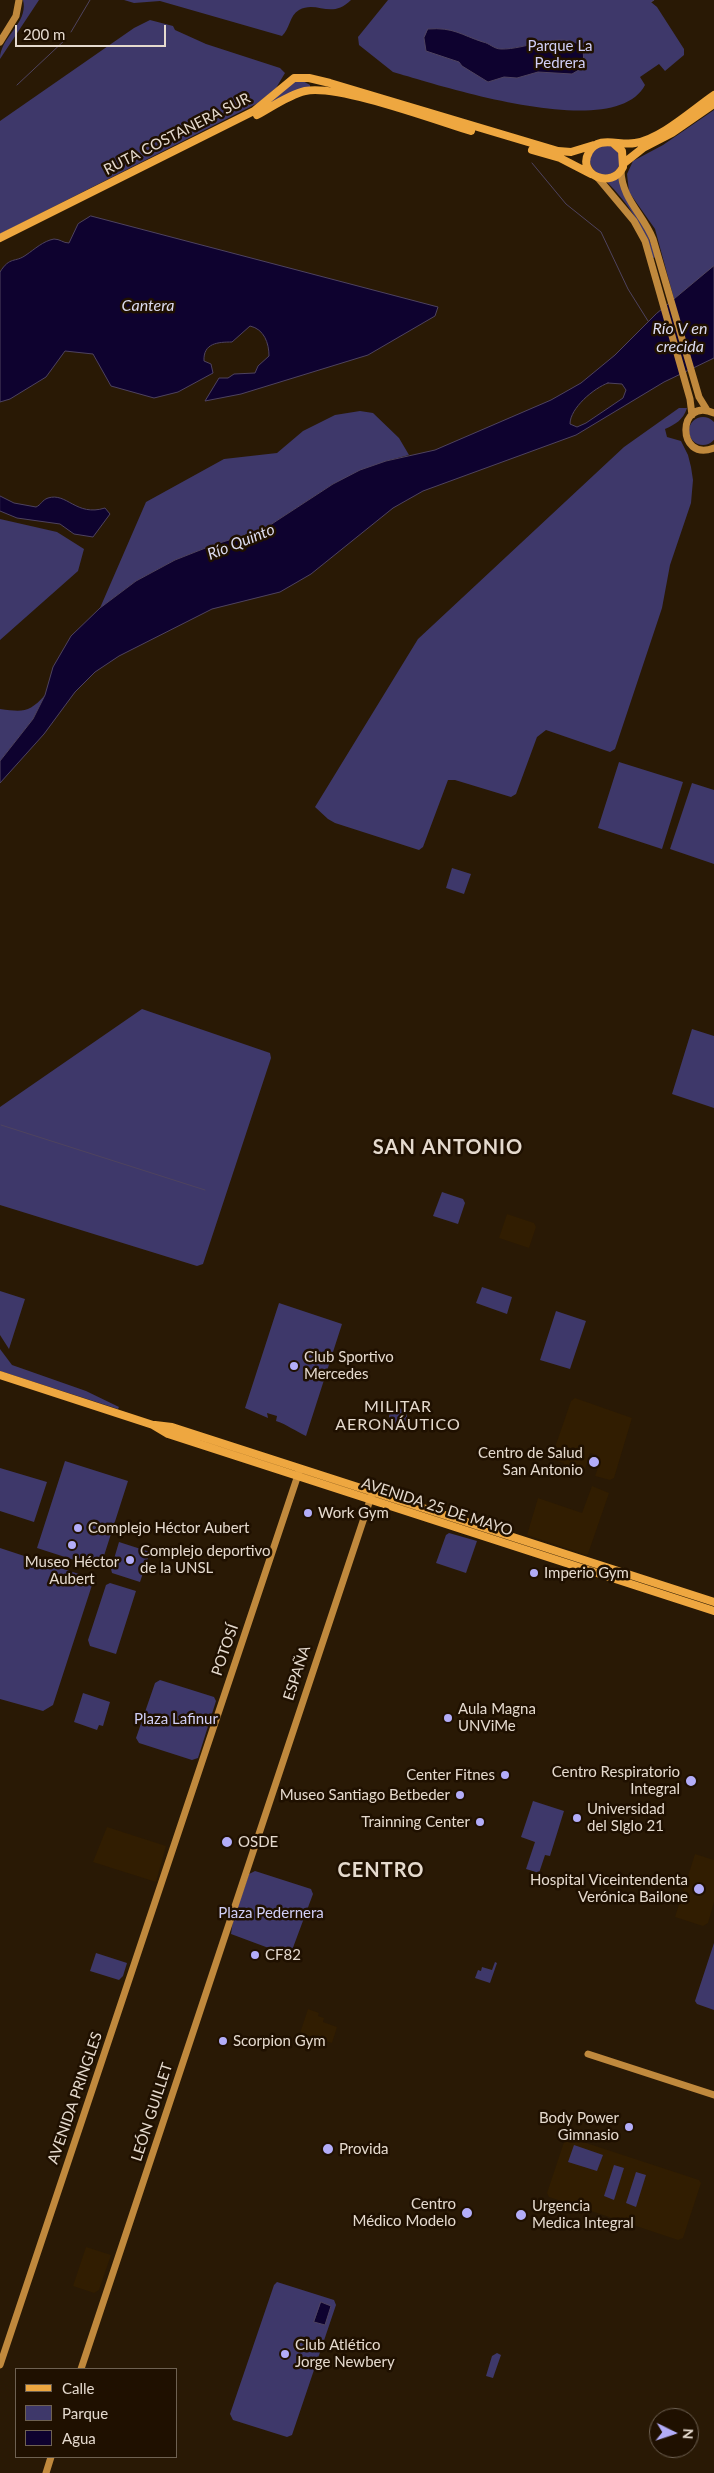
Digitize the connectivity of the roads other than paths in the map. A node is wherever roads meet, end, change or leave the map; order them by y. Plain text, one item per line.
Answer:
1 (19, 0) edge
2 (0, 42) edge
3 (714, 95) edge
4 (714, 104) edge
5 (613, 143) junction
6 (594, 145) junction
7 (624, 163) junction
8 (621, 172) junction
9 (595, 176) junction
10 (0, 238) edge
11 (0, 243) edge
12 (711, 412) edge
13 (692, 415) junction
14 (714, 448) edge
15 (0, 1375) edge
16 (299, 1472) junction
17 (372, 1496) junction
18 (444, 1519) junction
19 (714, 1602) edge
20 (714, 1611) edge
21 (174, 1840) joint
22 (248, 1864) joint
23 (588, 2054) dead end
24 (714, 2095) edge
25 (0, 2365) edge
26 (81, 2368) edge
27 (52, 2458) edge
28 (46, 2473) edge

1 - 2 street
3 - 5 main road, RUTA COSTANERA SUR
4 - 7 main road
5 - 6 main road, RUTA COSTANERA SUR
5 - 7 main road
6 - 9 main road
6 - 10 main road, RUTA COSTANERA SUR
7 - 8 main road
8 - 9 main road
8 - 12 street
9 - 11 main road, RUTA COSTANERA SUR
9 - 13 street
12 - 13 street
13 - 14 street
15 - 16 main road, AVENIDA 25 DE MAYO
16 - 17 main road, AVENIDA 25 DE MAYO
16 - 21 street, POTOSÍ
17 - 18 main road, AVENIDA 25 DE MAYO
17 - 22 street, ESPAÑA
18 - 19 main road, AVENIDA 25 DE MAYO
18 - 20 main road, AVENIDA 25 DE MAYO
21 - 25 street, AVENIDA PRINGLES
22 - 26 street, LEÓN GUILLET
23 - 24 street
27 - 28 street

